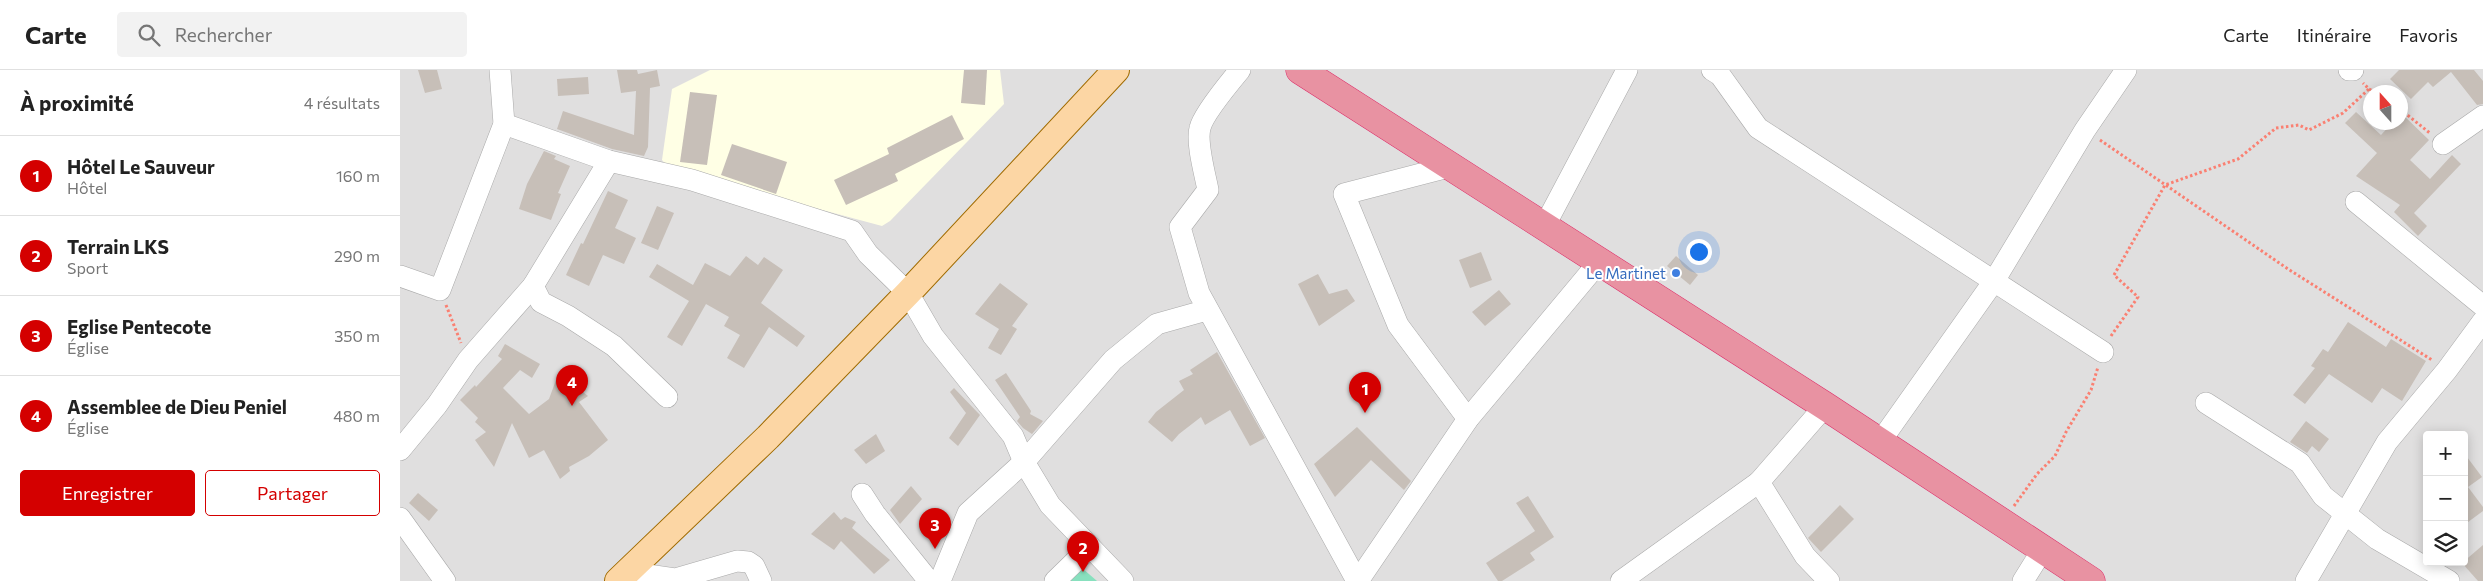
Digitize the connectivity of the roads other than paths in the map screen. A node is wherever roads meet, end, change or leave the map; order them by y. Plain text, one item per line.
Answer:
1 (500, 70) edge
2 (1116, 70) edge
3 (1240, 70) edge
4 (1300, 70) edge
5 (1627, 70) edge
6 (1712, 70) edge
7 (2126, 70) edge
8 (2483, 116) edge
9 (504, 124) junction
10 (2443, 144) road end
11 (609, 161) junction
12 (1452, 166) junction
13 (2356, 202) dead end
14 (1544, 227) junction
15 (1599, 262) junction
16 (400, 276) edge
17 (1994, 281) junction
18 (533, 286) junction
19 (908, 293) junction
20 (2483, 306) edge
21 (1208, 310) junction
22 (2483, 321) edge
23 (2103, 352) road end
24 (667, 397) dead end
25 (2206, 402) dead end
26 (1825, 406) junction
27 (1468, 419) junction
28 (1880, 442) junction
29 (400, 450) edge
30 (1024, 462) junction
31 (1759, 482) junction
32 (862, 494) dead end
33 (2343, 514) junction
34 (400, 518) edge
35 (1090, 547) junction
36 (2048, 553) junction
37 (623, 577) edge
38 (445, 581) edge
39 (761, 581) edge
40 (929, 581) edge
41 (940, 581) edge
42 (1055, 581) edge
43 (1123, 581) edge
44 (1358, 581) edge
45 (1621, 581) edge
46 (1829, 581) edge
47 (2023, 581) edge
48 (2041, 581) edge
49 (2091, 581) edge
50 (2306, 581) edge
51 (2449, 581) edge

1 - 9 street
2 - 19 main road
3 - 21 street
4 - 12 highway
5 - 14 street
6 - 17 street
7 - 17 street
8 - 10 street
9 - 11 street
9 - 16 street
11 - 18 street
11 - 19 street
12 - 14 highway
12 - 27 street
13 - 20 street
14 - 15 highway
15 - 26 highway
15 - 27 street
17 - 23 street
17 - 28 street
18 - 24 street
18 - 29 street
19 - 30 street
19 - 37 main road
21 - 30 street
21 - 44 street
22 - 33 street
25 - 33 street
26 - 28 highway
26 - 31 street
27 - 44 street
28 - 36 highway
30 - 35 street
30 - 41 street
31 - 45 street
31 - 46 street
32 - 40 street
33 - 50 street
33 - 51 street
34 - 38 street
35 - 42 street
35 - 43 street
36 - 47 street
36 - 48 street
36 - 49 highway
37 - 39 street

